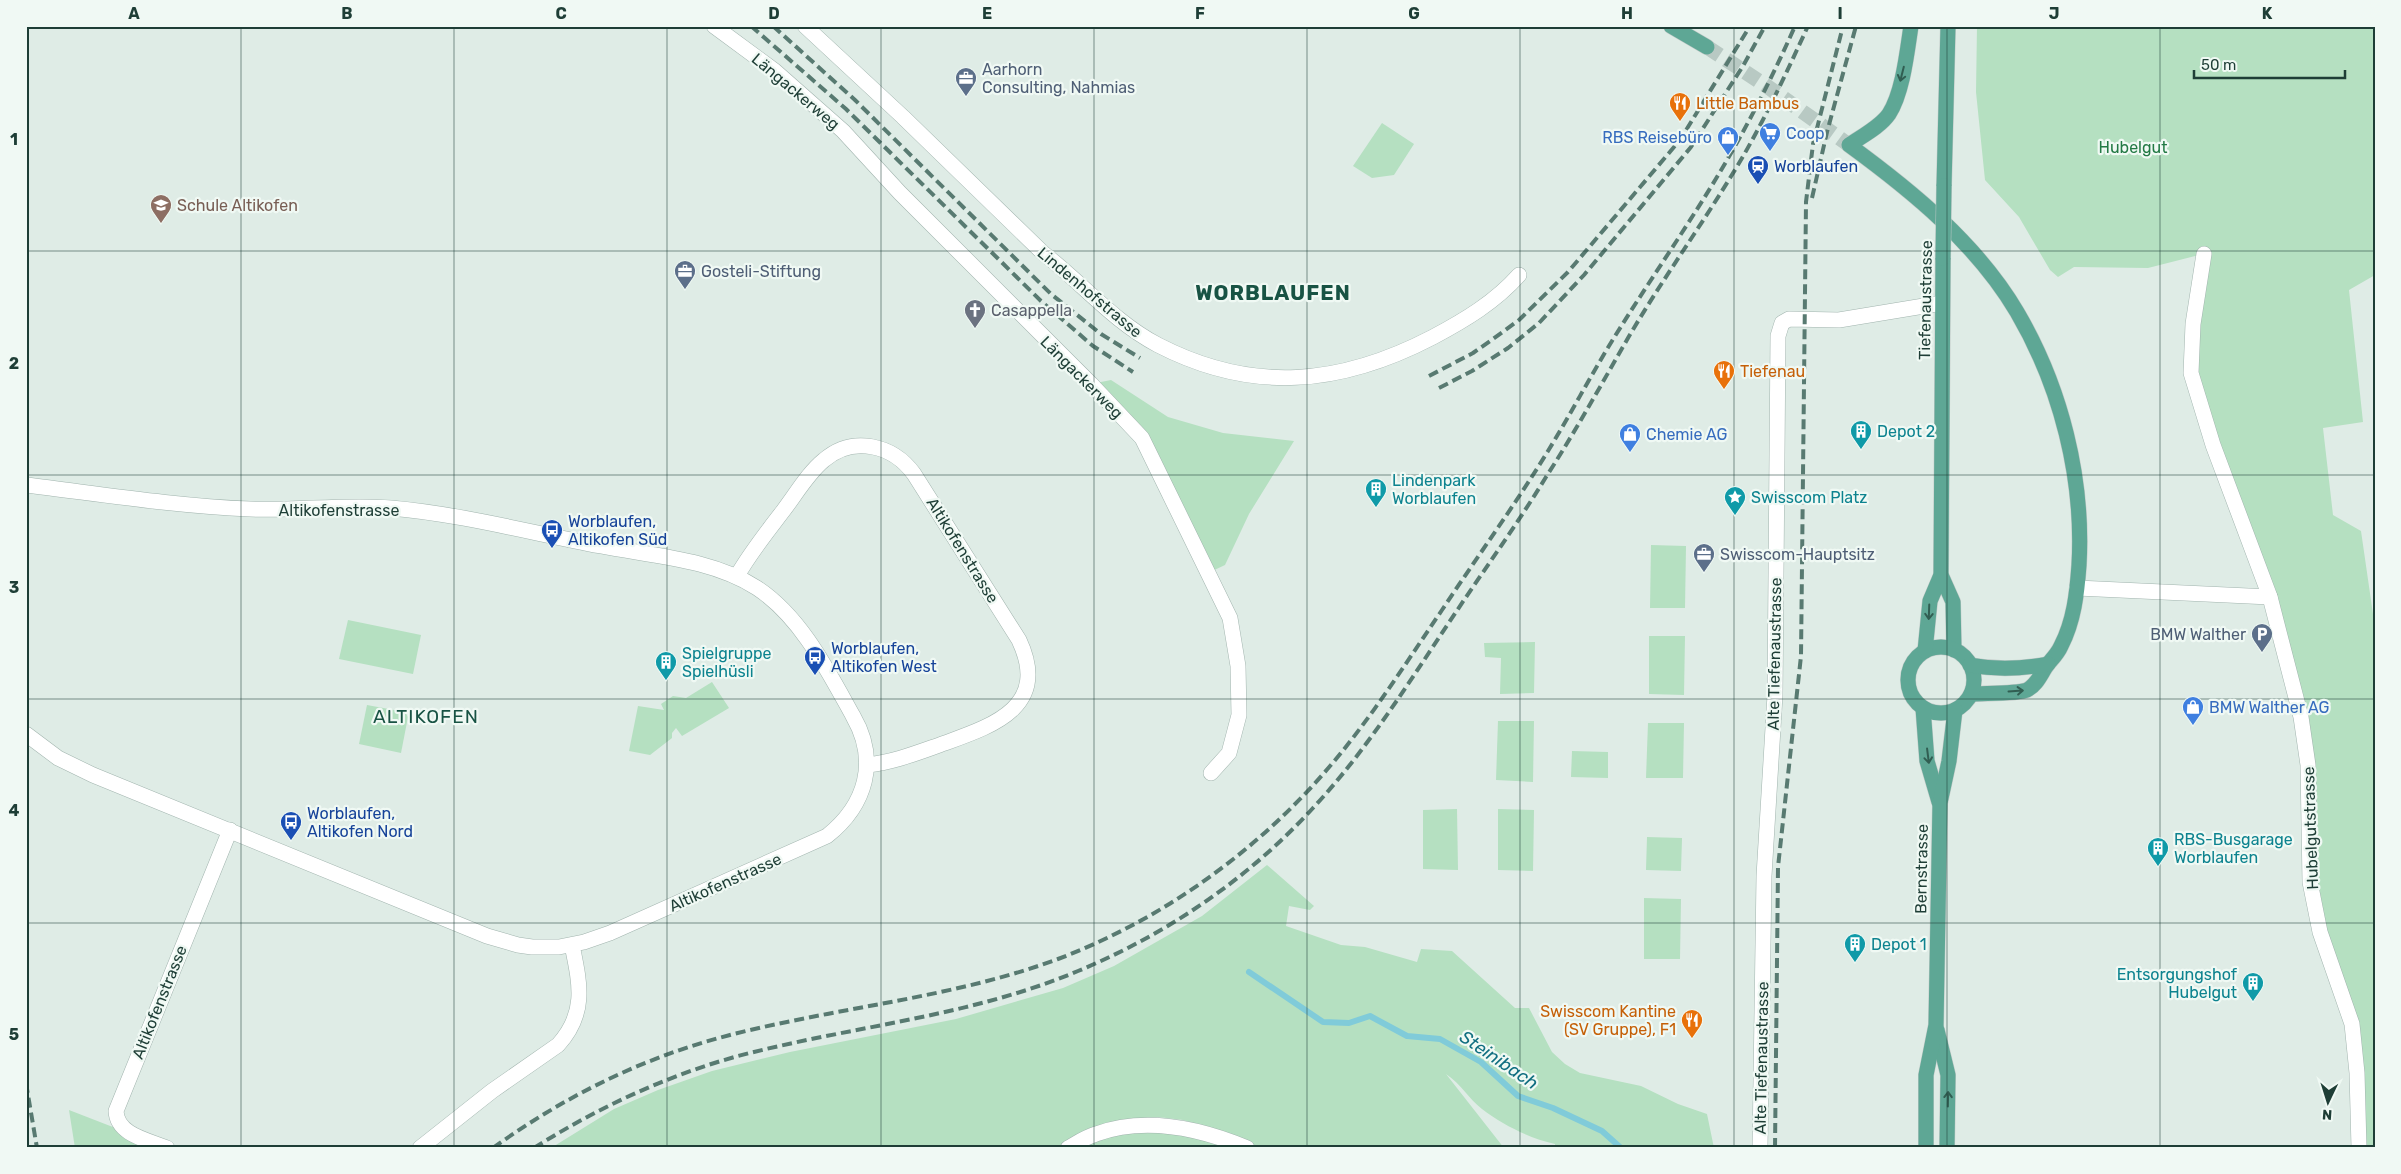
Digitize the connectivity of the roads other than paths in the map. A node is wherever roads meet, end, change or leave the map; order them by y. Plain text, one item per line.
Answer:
1 (714, 26) edge
2 (805, 26) edge
3 (1671, 26) edge
4 (1911, 26) edge
5 (1948, 26) edge
6 (1707, 47) tunnel mouth
7 (2204, 254) dead end
8 (1519, 275) dead end
9 (1942, 303) junction
10 (26, 485) edge
11 (1941, 574) junction
12 (737, 576) junction
13 (2077, 588) junction
14 (2270, 597) junction
15 (1954, 650) junction
16 (1926, 651) junction
17 (2048, 664) junction
18 (1970, 665) junction
19 (1971, 694) junction
20 (1923, 708) junction
21 (1955, 710) junction
22 (26, 734) edge
23 (867, 765) junction
24 (1211, 773) dead end
25 (1940, 803) junction
26 (230, 830) junction
27 (572, 945) junction
28 (1936, 1025) junction
29 (167, 1148) edge
30 (420, 1148) edge
31 (1068, 1148) edge
32 (1247, 1148) edge
33 (1760, 1148) edge
34 (1926, 1148) edge
35 (1947, 1148) edge
36 (2359, 1148) edge

1 - 24 street, Längackerweg
2 - 8 street, Lindenhofstrasse
3 - 6 main road
4 -> 13 main road
5 - 9 main road, Tiefenaustrasse, bridge
7 - 14 street, Hubelgutstrasse
9 - 11 main road, Tiefenaustrasse
9 - 33 street, Alte Tiefenaustrasse
10 - 12 street, Altikofenstrasse
11 - 15 main road, Tiefenaustrasse
11 -> 16 main road, Tiefenaustrasse
12 - 23 street, Altikofenstrasse
12 - 23 street, Altikofenstrasse
13 - 14 street
13 - 17 main road
14 - 36 street, Hubelgutstrasse
15 - 16 main road
15 - 18 main road
16 - 20 main road
17 - 18 main road
19 -> 17 main road
18 - 19 main road
19 - 21 main road
20 - 21 main road
20 -> 25 main road, Bernstrasse
21 - 25 main road, Bernstrasse
22 - 26 street, Altikofenstrasse
23 - 27 street, Altikofenstrasse
25 - 28 main road, Bernstrasse
26 - 27 street, Altikofenstrasse
26 - 29 street, Altikofenstrasse
27 - 30 street
28 - 34 main road, Bernstrasse
35 -> 28 main road, Bernstrasse
31 - 32 street

